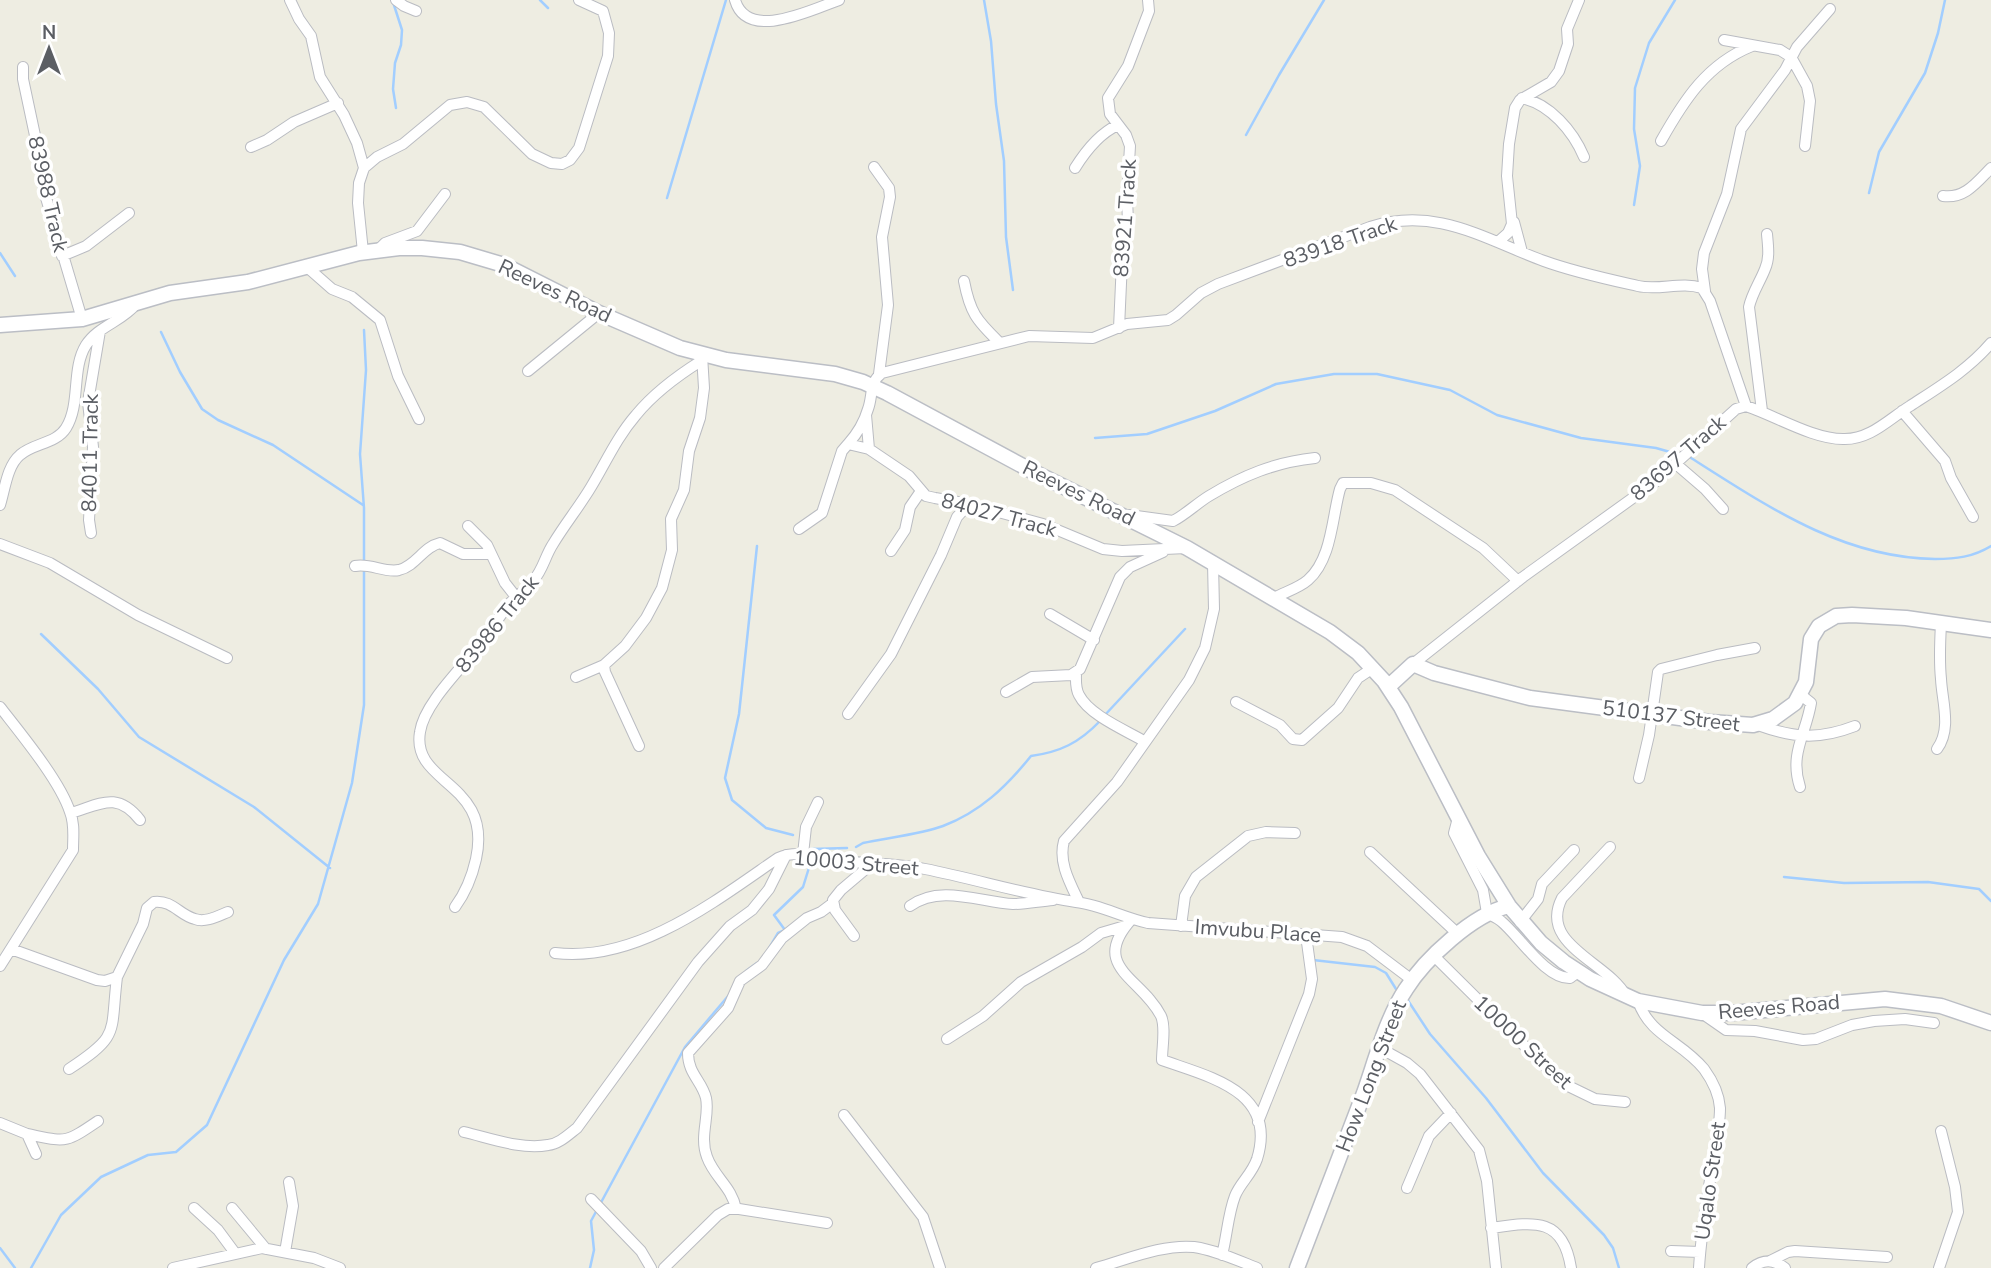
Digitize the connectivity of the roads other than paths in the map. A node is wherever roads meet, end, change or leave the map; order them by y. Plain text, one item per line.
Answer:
1 (290, 0) edge
2 (396, 0) edge
3 (579, 0) edge
4 (734, 0) edge
5 (839, 0) edge
6 (1147, 0) edge
7 (1579, 0) edge
8 (1830, 9) dead end
9 (416, 11) dead end
10 (1724, 40) dead end
11 (1756, 44) junction
12 (1791, 57) junction
13 (23, 67) dead end
14 (1522, 98) junction
15 (338, 103) junction
16 (1118, 125) junction
17 (1661, 141) dead end
18 (1805, 146) dead end
19 (251, 147) dead end
20 (1584, 157) dead end
21 (874, 167) dead end
22 (364, 168) junction
23 (1075, 168) dead end
24 (1991, 168) edge
25 (445, 194) dead end
26 (1943, 196) dead end
27 (129, 213) dead end
28 (1513, 218) junction
29 (1767, 234) dead end
30 (1499, 242) junction
31 (370, 251) junction
32 (1522, 252) junction
33 (62, 256) junction
34 (307, 267) junction
35 (964, 281) dead end
36 (1705, 292) junction
37 (136, 304) junction
38 (598, 313) junction
39 (82, 318) junction
40 (0, 325) edge
41 (1119, 328) junction
42 (100, 330) junction
43 (999, 342) junction
44 (1991, 343) edge
45 (701, 358) junction
46 (528, 371) dead end
47 (875, 380) junction
48 (1746, 406) junction
49 (1762, 411) junction
50 (1902, 411) junction
51 (866, 414) junction
52 (419, 419) dead end
53 (848, 444) junction
54 (869, 449) junction
55 (1315, 458) dead end
56 (1676, 464) junction
57 (921, 491) junction
58 (970, 504) junction
59 (0, 505) edge
60 (1723, 509) dead end
61 (1122, 514) junction
62 (1973, 517) dead end
63 (468, 526) dead end
64 (799, 529) dead end
65 (91, 533) dead end
66 (0, 544) edge
67 (1187, 548) junction
68 (1171, 550) junction
69 (891, 551) dead end
70 (490, 554) junction
71 (1213, 563) junction
72 (355, 566) dead end
73 (1518, 581) junction
74 (516, 597) junction
75 (1274, 598) junction
76 (1050, 614) dead end
77 (1941, 624) junction
78 (1991, 630) edge
79 (1094, 640) junction
80 (1755, 648) dead end
81 (227, 658) dead end
82 (1413, 664) junction
83 (604, 665) junction
84 (1373, 668) junction
85 (1076, 672) junction
86 (576, 677) dead end
87 (1388, 687) junction
88 (1006, 692) dead end
89 (1801, 695) junction
90 (1236, 702) dead end
91 (0, 707) edge
92 (848, 714) dead end
93 (1653, 715) junction
94 (1758, 724) junction
95 (1855, 726) dead end
96 (1801, 734) junction
97 (1144, 741) junction
98 (639, 746) dead end
99 (1937, 749) dead end
100 (1639, 778) dead end
101 (1800, 787) dead end
102 (818, 802) dead end
103 (71, 813) junction
104 (1458, 818) junction
105 (140, 820) dead end
106 (1295, 833) dead end
107 (1610, 847) dead end
108 (1574, 850) dead end
109 (1370, 852) dead end
110 (803, 854) junction
111 (786, 855) junction
112 (874, 862) junction
113 (1059, 899) junction
114 (1079, 902) junction
115 (833, 903) junction
116 (910, 906) dead end
117 (1508, 906) junction
118 (455, 907) dead end
119 (1093, 907) joint
120 (228, 912) dead end
121 (1487, 914) junction
122 (1520, 922) junction
123 (1128, 923) junction
124 (1181, 926) junction
125 (1458, 934) junction
126 (1306, 935) junction
127 (854, 936) dead end
128 (11, 949) junction
129 (555, 953) dead end
130 (1435, 957) junction
131 (0, 966) edge
132 (1578, 972) junction
133 (117, 977) junction
134 (1412, 980) junction
135 (1632, 998) junction
136 (1702, 1013) junction
137 (1934, 1023) dead end
138 (1991, 1023) edge
139 (947, 1040) dead end
140 (1380, 1048) junction
141 (69, 1069) dead end
142 (1625, 1102) dead end
143 (1451, 1113) junction
144 (844, 1115) dead end
145 (98, 1121) dead end
146 (1258, 1122) junction
147 (0, 1124) edge
148 (1941, 1130) dead end
149 (464, 1132) dead end
150 (27, 1134) junction
151 (36, 1154) dead end
152 (289, 1182) dead end
153 (1407, 1188) dead end
154 (591, 1199) dead end
155 (194, 1208) dead end
156 (232, 1208) dead end
157 (736, 1209) junction
158 (827, 1223) dead end
159 (1491, 1228) junction
160 (266, 1249) junction
161 (1671, 1251) dead end
162 (285, 1252) junction
163 (1700, 1252) junction
164 (235, 1253) junction
165 (1224, 1255) junction
166 (1887, 1257) dead end
167 (1770, 1261) junction
168 (173, 1268) edge
169 (340, 1268) edge
170 (651, 1268) edge
171 (664, 1268) edge
172 (940, 1268) edge
173 (1096, 1268) edge
174 (1221, 1268) edge
175 (1257, 1268) edge
176 (1297, 1268) edge
177 (1496, 1268) edge
178 (1570, 1268) edge
179 (1699, 1268) edge
180 (1752, 1268) edge
181 (1784, 1268) edge
182 (1938, 1268) edge

1 - 15 street
2 - 9 street
3 - 22 street
4 - 5 street
6 - 16 street, 83921 Track
7 - 14 street
8 - 12 street
10 - 11 street
11 - 12 street
11 - 17 street
12 - 18 street
12 - 36 street
13 - 33 street, 83988 Track
14 - 20 street
14 - 28 street
15 - 19 street
15 - 22 street
16 - 23 street
16 - 41 street, 83921 Track
21 - 47 street
22 - 31 street
24 - 26 street
25 - 31 street
27 - 33 street
28 - 30 street
28 - 32 street
29 - 49 street
30 - 32 street, 83918 Track
30 - 41 street, 83918 Track
31 - 34 street, Reeves Road
31 - 38 street, Reeves Road
32 - 36 street, 83918 Track
33 - 39 street, 83988 Track
34 - 37 street, Reeves Road
34 - 52 street
35 - 43 street
36 - 48 street
37 - 39 street, Reeves Road
37 - 42 street
38 - 45 street, Reeves Road
38 - 46 street
39 - 40 street, Reeves Road
41 - 43 street, 83918 Track
42 - 59 street
42 - 65 street, 84011 Track
43 - 47 street, 83918 Track
44 - 50 street, 83697 Track
45 - 47 street, Reeves Road
45 - 74 street, 83986 Track
45 - 83 street
47 - 51 street
47 - 61 street, Reeves Road
48 - 49 street, 83697 Track
48 - 56 street, 83697 Track
49 - 50 street, 83697 Track
50 - 62 street
51 - 53 street
51 - 54 street
53 - 54 street, 84027 Track
53 - 64 street
54 - 57 street, 84027 Track
55 - 61 street
56 - 60 street
56 - 73 street, 83697 Track
57 - 58 street, 84027 Track
57 - 69 street
58 - 68 street, 84027 Track
58 - 92 street
61 - 67 street, Reeves Road
63 - 70 street
66 - 81 street
67 - 68 street, 84027 Track
67 - 71 street, Reeves Road
68 - 79 street
70 - 72 street
70 - 74 street
71 - 75 street, Reeves Road
71 - 97 street
73 - 75 street
73 - 82 street, 83697 Track
74 - 118 street, 83986 Track
75 - 84 street, Reeves Road
76 - 79 street
77 - 78 street
77 - 89 street
77 - 99 street
79 - 85 street
80 - 93 street
82 - 87 street, 83697 Track
82 - 93 street, 510137 Street
83 - 86 street
83 - 98 street
84 - 87 street, Reeves Road
84 - 90 street
85 - 88 street
85 - 97 street
87 - 104 street, Reeves Road
89 - 94 street, 510137 Street
89 - 96 street
91 - 103 street
93 - 94 street, 510137 Street
93 - 100 street
94 - 96 street
95 - 96 street
96 - 101 street
97 - 114 street
102 - 110 street
103 - 105 street
103 - 128 street
104 - 117 street, Reeves Road
104 - 121 street
106 - 124 street
107 - 135 street, Uqalo Street
108 - 122 street
109 - 125 street
110 - 111 street, 10003 Street
110 - 112 street, 10003 Street
111 - 129 street, 10003 Street
111 - 149 street
112 - 113 street, 10003 Street
112 - 115 street
113 - 114 street, 10003 Street
113 - 116 street
114 - 119 street, 10003 Street
115 - 127 street
115 - 157 street
117 - 121 street, How Long Street
117 - 122 street, Reeves Road
119 - 123 street, Imvubu Place
120 - 133 street
121 - 125 street, How Long Street
121 - 132 street
122 - 132 street, Reeves Road
123 - 124 street, Imvubu Place
123 - 139 street
123 - 146 street
124 - 126 street, Imvubu Place
125 - 130 street, How Long Street
126 - 134 street, Imvubu Place
126 - 146 street
128 - 131 street
128 - 133 street
130 - 134 street, How Long Street
130 - 142 street, 10000 Street
132 - 135 street, Reeves Road
133 - 141 street
134 - 140 street, How Long Street
135 - 136 street, Reeves Road
135 - 163 street, Uqalo Street
136 - 137 street
136 - 138 street, Reeves Road
140 - 143 street
140 - 176 street, How Long Street
143 - 153 street
143 - 159 street
144 - 172 street
145 - 150 street
146 - 165 street
147 - 150 street
148 - 182 street
150 - 151 street
152 - 162 street
154 - 170 street
155 - 164 street
156 - 160 street
157 - 158 street
157 - 171 street
159 - 177 street
159 - 178 street
160 - 162 street
160 - 164 street
161 - 163 street
162 - 169 street
163 - 179 street, Uqalo Street
164 - 168 street
165 - 173 street
165 - 174 street
165 - 175 street
166 - 167 street
167 - 180 street
167 - 181 street

